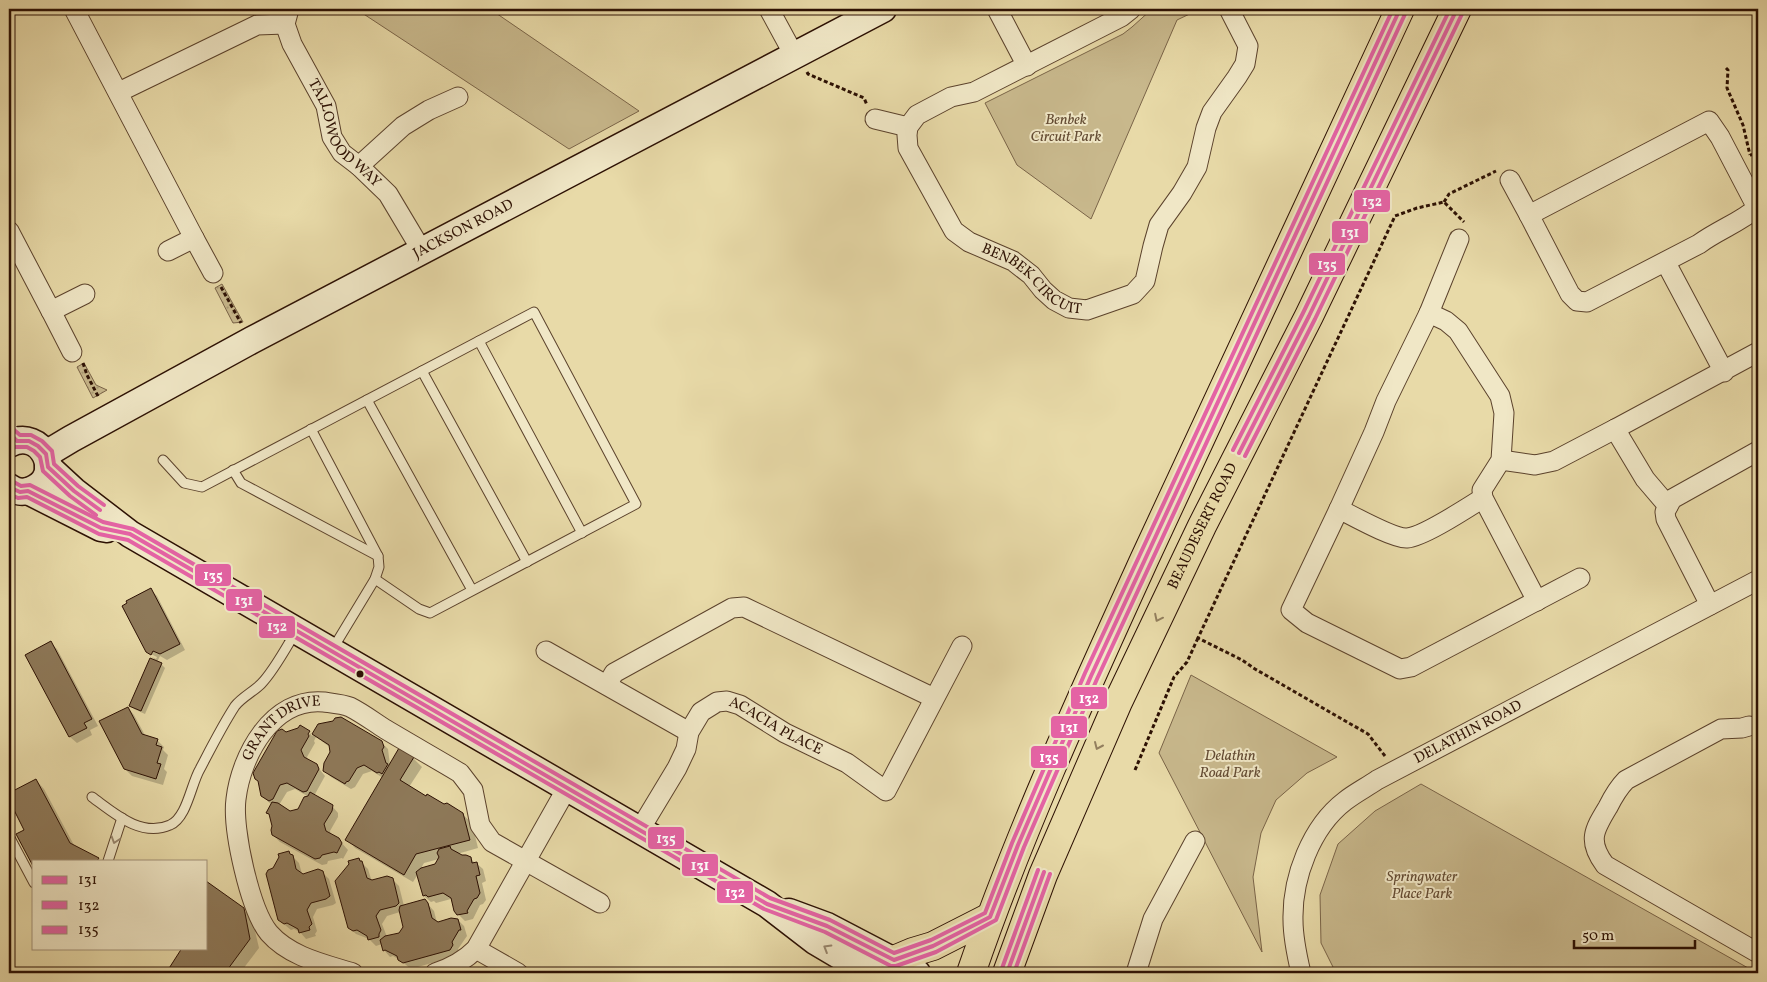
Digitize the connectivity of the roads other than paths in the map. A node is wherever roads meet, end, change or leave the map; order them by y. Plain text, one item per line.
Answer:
1 (74, 9) edge
2 (769, 9) edge
3 (883, 9) edge
4 (997, 9) edge
5 (1131, 9) edge
6 (1229, 9) edge
7 (1400, 9) edge
8 (1457, 9) edge
9 (287, 16) edge
10 (794, 55) junction
11 (1027, 66) junction
12 (119, 92) junction
13 (458, 97) dead end
14 (875, 119) road end
15 (908, 127) junction
16 (359, 166) junction
17 (1510, 180) road end
18 (1758, 207) edge
19 (1529, 215) junction
20 (9, 231) edge
21 (194, 238) junction
22 (1459, 239) road end
23 (168, 251) dead end
24 (422, 251) junction
25 (1666, 263) junction
26 (213, 273) road end
27 (85, 294) dead end
28 (51, 311) junction
29 (1429, 313) junction
30 (479, 341) junction
31 (72, 352) road end
32 (1758, 352) edge
33 (422, 371) junction
34 (1724, 372) junction
35 (367, 400) junction
36 (312, 429) junction
37 (1615, 429) junction
38 (12, 439) edge
39 (1758, 451) edge
40 (163, 460) dead end
41 (1501, 460) junction
42 (47, 461) junction
43 (233, 470) junction
44 (14, 490) edge
45 (1483, 498) junction
46 (1668, 506) junction
47 (1339, 509) junction
48 (582, 533) junction
49 (130, 534) junction
50 (378, 556) junction
51 (527, 562) junction
52 (1580, 578) dead end
53 (375, 579) junction
54 (1758, 580) edge
55 (472, 590) junction
56 (1537, 601) junction
57 (1710, 605) junction
58 (296, 631) junction
59 (962, 646) dead end
60 (331, 651) junction
61 (546, 651) dead end
62 (607, 685) junction
63 (934, 698) junction
64 (1755, 726) edge
65 (689, 732) junction
66 (568, 788) junction
67 (92, 797) dead end
68 (122, 818) junction
69 (639, 831) junction
70 (9, 836) edge
71 (1195, 841) dead end
72 (108, 860) edge
73 (526, 861) junction
74 (32, 879) edge
75 (600, 903) dead end
76 (767, 904) junction
77 (990, 917) junction
78 (476, 949) junction
79 (1758, 953) edge
80 (1016, 966) edge
81 (891, 967) edge
82 (353, 973) edge
83 (435, 973) edge
84 (518, 973) edge
85 (869, 973) edge
86 (918, 973) edge
87 (970, 973) edge
88 (1136, 973) edge
89 (1301, 973) edge

1 - 12 street
2 - 10 street
3 - 10 street, JACKSON ROAD
4 - 11 street
5 - 11 street
6 - 15 street, BENBEK CIRCUIT
7 - 77 highway
8 -> 80 highway, BEAUDESERT ROAD
9 - 12 street
9 - 16 street, TALLOWOOD WAY
10 - 24 street, JACKSON ROAD
11 - 15 street
12 - 21 street
13 - 16 street
14 - 15 street
16 - 24 street, TALLOWOOD WAY
17 - 19 street
18 - 19 street
18 - 25 street
19 - 25 street
20 - 28 street
21 - 23 street
21 - 26 street
22 - 29 street
24 - 42 street, JACKSON ROAD
25 - 34 street
27 - 28 street
28 - 31 street
29 - 41 street
29 - 47 street
30 - 33 lane
30 - 48 lane
30 - 48 lane
32 - 34 street
33 - 35 lane
33 - 51 lane
34 - 37 street
35 - 36 lane
35 - 55 lane
36 - 43 lane
36 - 50 lane
37 - 41 street
37 - 46 street
38 - 42 street
39 - 46 street
40 - 43 lane
41 - 45 street
42 - 44 street
42 - 49 street
43 - 50 lane
44 - 49 street
45 - 47 street
45 - 56 street
46 - 57 street
47 - 56 street
48 - 51 lane
49 - 58 street
50 - 53 lane
51 - 55 lane
52 - 56 street
53 - 55 lane
53 - 60 lane
54 - 57 street, DELATHIN ROAD
57 - 89 street, DELATHIN ROAD
58 - 60 street
58 - 68 lane
59 - 63 street
60 - 66 street
61 - 62 street
62 - 63 street
62 - 65 street
63 - 65 street, ACACIA PLACE
64 - 79 street
65 - 69 street, ACACIA PLACE
66 - 69 street
66 - 73 street
67 - 68 lane
68 -> 72 lane
69 - 76 street
70 - 74 lane
71 - 88 street
73 - 75 street, GRANT DRIVE
73 - 78 street
73 - 82 street, GRANT DRIVE
76 - 81 street
85 -> 76 street
77 - 81 highway
77 - 87 highway
78 - 83 street
78 - 84 street
81 - 86 street

